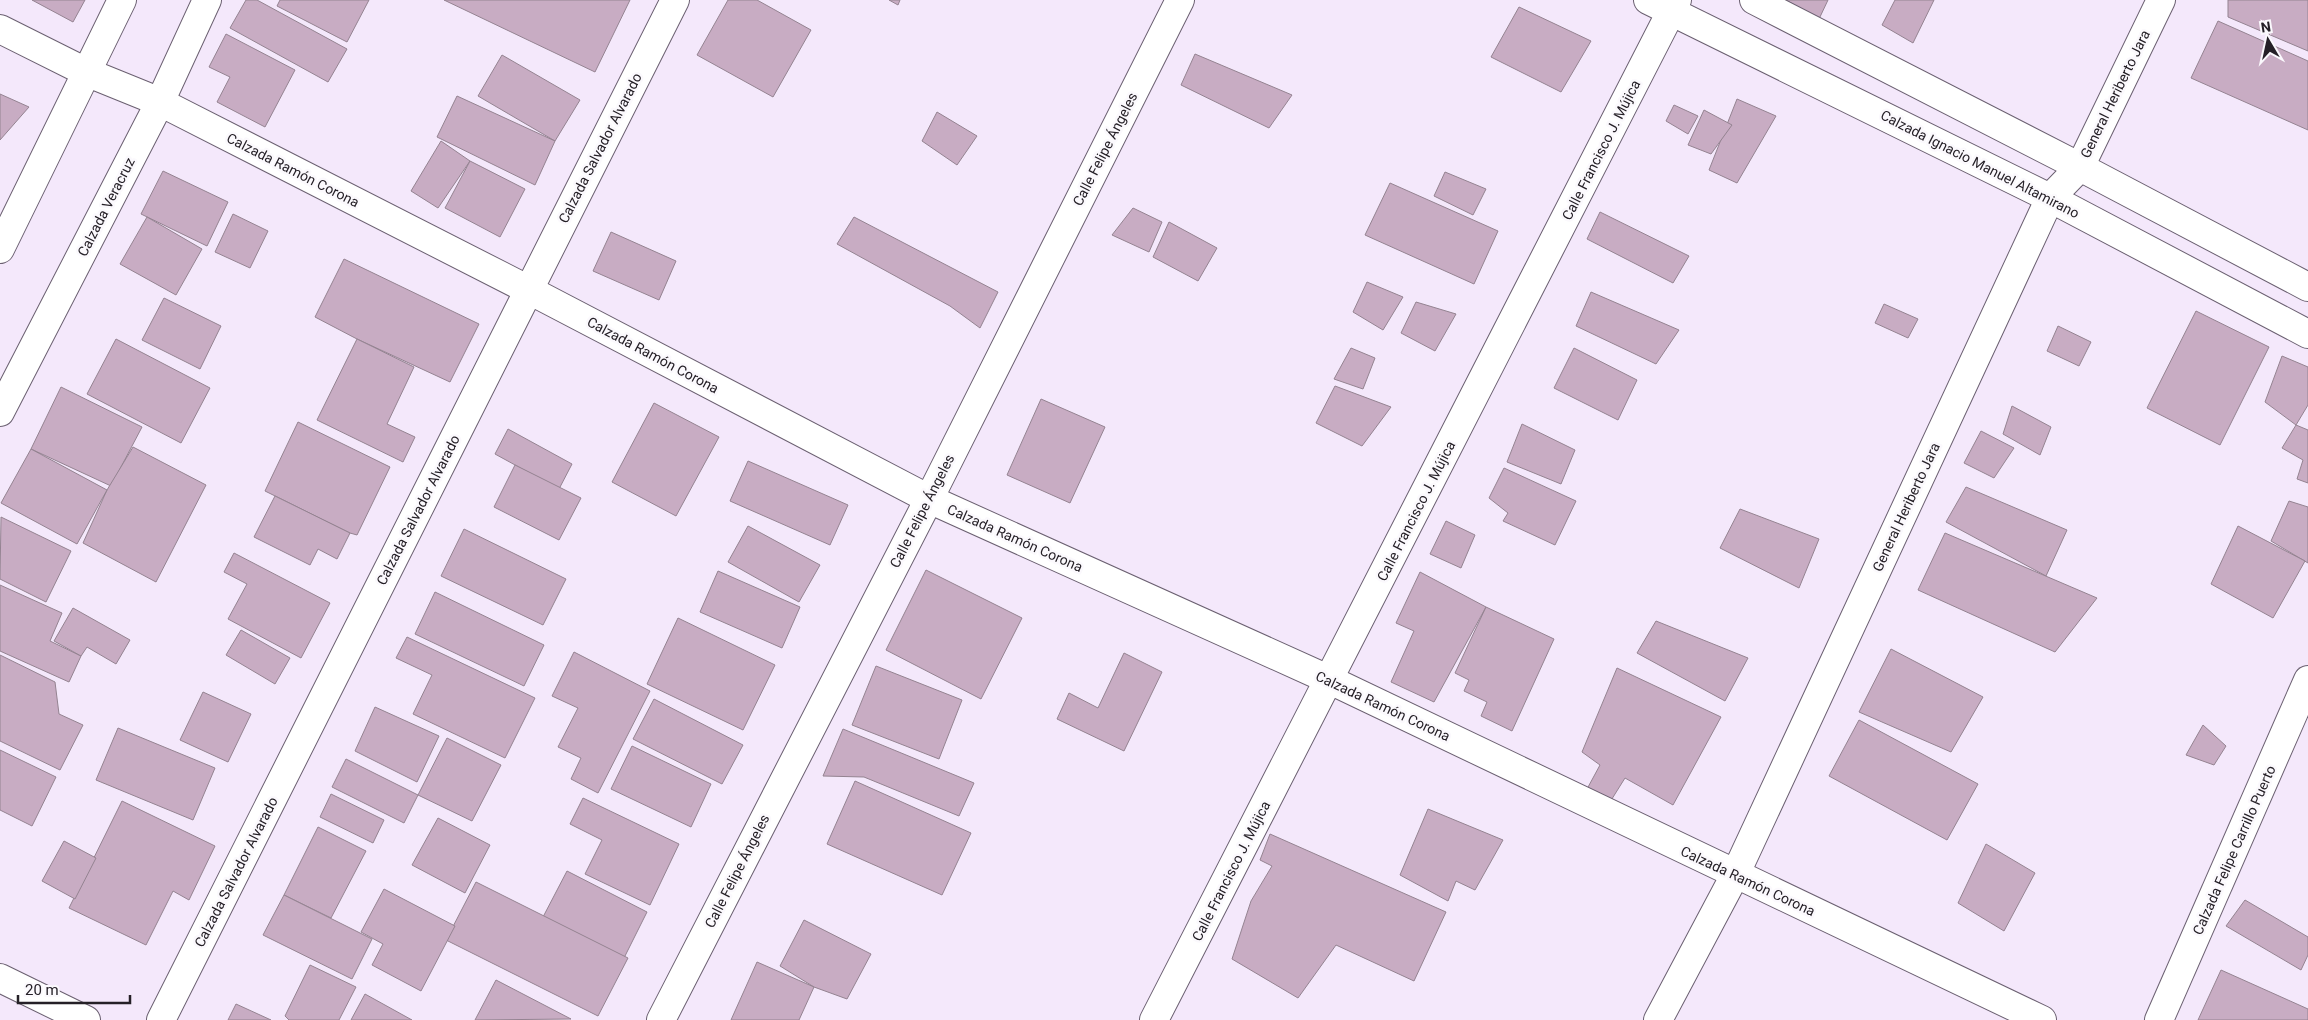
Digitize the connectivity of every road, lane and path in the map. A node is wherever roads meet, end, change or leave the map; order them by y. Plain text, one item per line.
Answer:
1 (122, 0) edge
2 (207, 0) edge
3 (675, 0) edge
4 (1180, 0) edge
5 (1754, 0) edge
6 (2161, 0) edge
7 (1666, 4) edge
8 (0, 29) edge
9 (86, 72) junction
10 (160, 102) junction
11 (2080, 167) junction
12 (2050, 198) junction
13 (0, 249) edge
14 (2308, 287) edge
15 (529, 290) junction
16 (2308, 334) edge
17 (0, 412) edge
18 (929, 499) junction
19 (1330, 680) junction
20 (2308, 680) edge
21 (1735, 874) junction
22 (0, 978) edge
23 (86, 1020) edge
24 (162, 1020) edge
25 (661, 1020) edge
26 (1154, 1020) edge
27 (1658, 1020) edge
28 (2042, 1020) edge
29 (2159, 1020) edge

1 - 9 street
2 - 10 street, Calzada Veracruz
3 - 15 street, Calzada Salvador Alvarado
4 - 18 street, Calle Felipe Ángeles
5 - 11 street
6 - 11 street, General Heriberto Jara
7 - 12 street, Calzada Ignacio Manuel Altamirano
7 - 19 street, Calle Francisco J. Mújica
8 - 9 street, Calzada Ramón Corona
9 - 10 street, Calzada Ramón Corona
9 - 13 street
10 - 15 street, Calzada Ramón Corona
10 - 17 street, Calzada Veracruz
11 - 12 street, General Heriberto Jara
11 - 14 street
12 - 16 street, Calzada Ignacio Manuel Altamirano
12 - 21 street, General Heriberto Jara
15 - 18 street, Calzada Ramón Corona
15 - 24 street, Calzada Salvador Alvarado
18 - 19 street, Calzada Ramón Corona
18 - 25 street, Calle Felipe Ángeles
19 - 21 street, Calzada Ramón Corona
19 - 26 street, Calle Francisco J. Mújica
20 - 29 street, Calzada Felipe Carrillo Puerto
21 - 27 street, General Heriberto Jara
21 - 28 street, Calzada Ramón Corona
22 - 23 street

